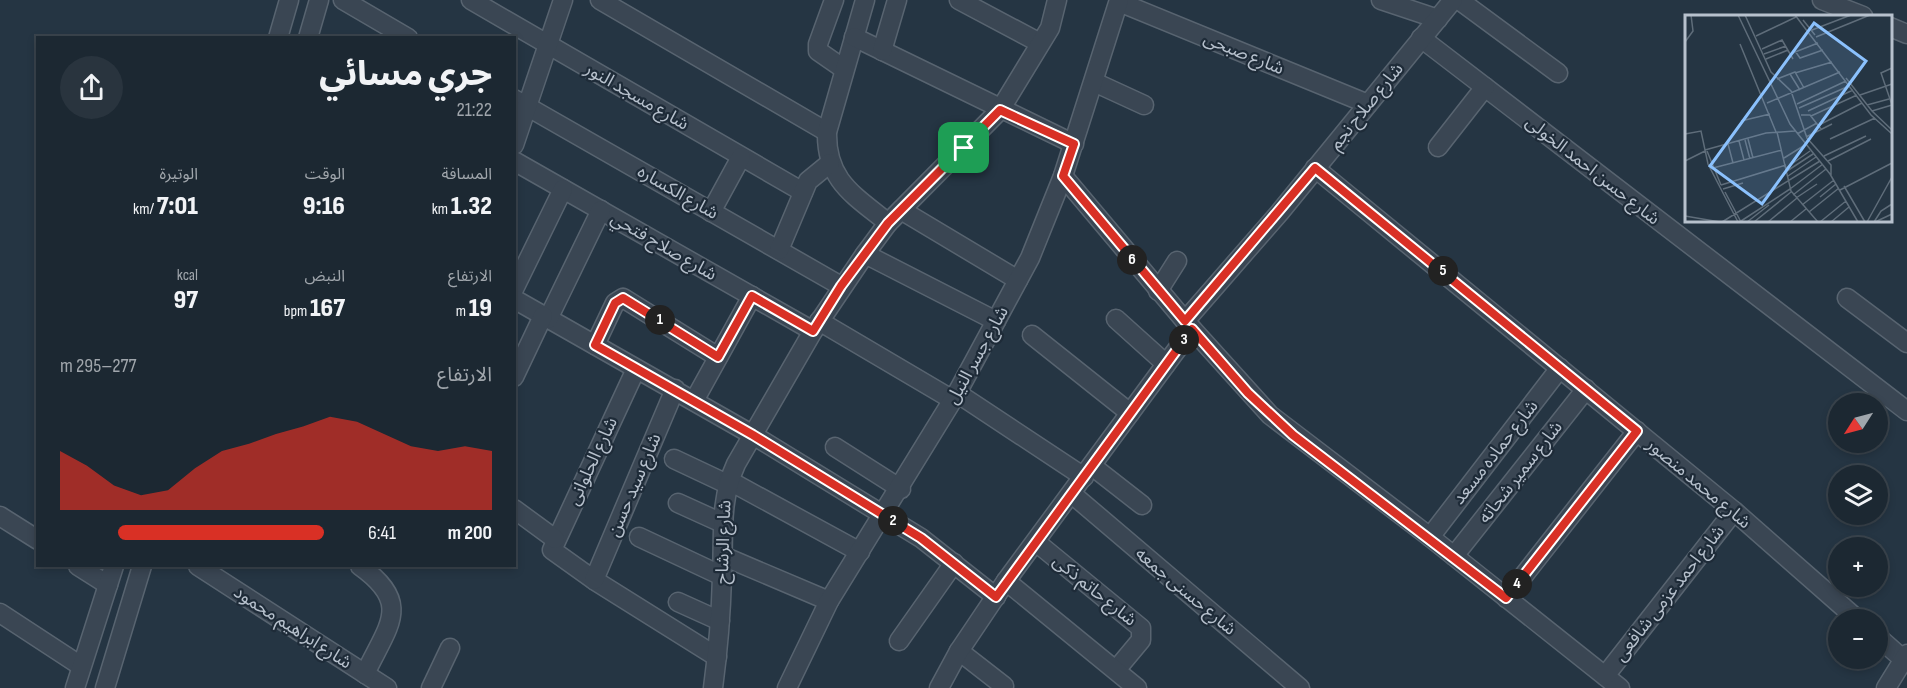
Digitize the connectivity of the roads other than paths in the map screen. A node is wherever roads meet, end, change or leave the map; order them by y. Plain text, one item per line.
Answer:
1 (290, 0) edge
2 (320, 0) edge
3 (343, 0) edge
4 (471, 0) edge
5 (563, 0) edge
6 (600, 0) edge
7 (834, 0) edge
8 (865, 0) edge
9 (897, 0) edge
10 (959, 0) edge
11 (1057, 0) edge
12 (1381, 0) edge
13 (1453, 0) edge
14 (1459, 0) edge
15 (1822, 0) edge
16 (1119, 1) edge
17 (1860, 15) edge
18 (1438, 20) junction
19 (1892, 28) edge
20 (1907, 34) edge
21 (279, 36) edge
22 (309, 36) edge
23 (405, 36) edge
24 (854, 37) junction
25 (1421, 38) junction
26 (1040, 43) junction
27 (548, 44) junction
28 (882, 51) junction
29 (844, 69) junction
30 (1558, 73) dead end
31 (1094, 82) junction
32 (1485, 87) junction
33 (521, 103) edge
34 (1368, 104) junction
35 (1144, 105) dead end
36 (1000, 110) junction
37 (827, 132) junction
38 (516, 133) edge
39 (1074, 144) junction
40 (1438, 147) dead end
41 (741, 157) junction
42 (516, 162) edge
43 (830, 164) junction
44 (1315, 168) junction
45 (1063, 176) junction
46 (564, 189) junction
47 (803, 192) junction
48 (601, 210) junction
49 (711, 212) junction
50 (895, 217) junction
51 (779, 250) junction
52 (865, 254) junction
53 (1177, 261) dead end
54 (1018, 280) junction
55 (516, 285) edge
56 (841, 286) junction
57 (1158, 291) junction
58 (752, 296) junction
59 (1847, 298) dead end
60 (516, 300) edge
61 (545, 317) junction
62 (1116, 319) dead end
63 (996, 321) junction
64 (1188, 325) junction
65 (816, 326) junction
66 (1032, 335) dead end
67 (1907, 343) edge
68 (595, 345) junction
69 (718, 357) junction
70 (1166, 364) junction
71 (1560, 368) junction
72 (636, 369) junction
73 (516, 373) edge
74 (675, 389) junction
75 (1586, 389) junction
76 (955, 397) junction
77 (694, 401) junction
78 (1907, 411) edge
79 (1130, 413) junction
80 (1637, 431) junction
81 (753, 435) junction
82 (835, 447) dead end
83 (674, 459) dead end
84 (1088, 471) junction
85 (728, 482) junction
86 (901, 489) junction
87 (1072, 494) junction
88 (678, 503) dead end
89 (1142, 506) dead end
90 (516, 511) edge
91 (1734, 511) junction
92 (884, 515) junction
93 (0, 516) edge
94 (722, 523) junction
95 (639, 537) dead end
96 (1430, 537) junction
97 (36, 539) edge
98 (1036, 542) junction
99 (555, 546) junction
100 (860, 552) junction
101 (723, 556) junction
102 (1454, 556) junction
103 (954, 563) junction
104 (80, 567) edge
105 (114, 567) edge
106 (142, 567) edge
107 (200, 567) edge
108 (361, 567) edge
109 (722, 576) junction
110 (594, 580) junction
111 (1006, 581) junction
112 (108, 585) junction
113 (996, 597) junction
114 (1506, 598) junction
115 (829, 601) junction
116 (678, 602) dead end
117 (1845, 609) edge
118 (0, 613) edge
119 (720, 621) junction
120 (899, 642) dead end
121 (1888, 645) edge
122 (450, 648) dead end
123 (959, 651) junction
124 (717, 657) junction
125 (1905, 657) edge
126 (81, 666) junction
127 (1116, 670) junction
128 (365, 674) junction
129 (1605, 676) junction
130 (1004, 686) dead end
131 (75, 688) edge
132 (105, 688) edge
133 (387, 688) edge
134 (431, 688) edge
135 (713, 688) edge
136 (787, 688) edge
137 (939, 688) edge
138 (1137, 688) edge
139 (1300, 688) edge
140 (1620, 688) edge
141 (1886, 688) edge

1 - 21 street
2 - 22 street
3 - 23 street
4 - 27 street, شارع مسجد النور
5 - 27 street
6 - 37 street
7 - 29 street
8 - 24 street
9 - 28 street
10 - 26 street
11 - 26 street, شارع الرشاح
12 - 18 street
13 - 18 street, شارع صلاح نجم
14 - 30 street
15 - 17 street
16 - 31 street, شارع جسر النيل
16 - 34 street, شارع صبحى
18 - 25 street, شارع صلاح نجم
19 - 20 street
24 - 28 street
24 - 29 street
25 - 32 street, شارع حسن احمد الخولى
25 - 34 street, شارع صلاح نجم
26 - 36 street, شارع الرشاح
27 - 33 street
27 - 41 street, شارع مسجد النور
28 - 36 street
29 - 37 street
31 - 35 street
31 - 39 street, شارع جسر النيل
32 - 40 street
32 - 78 street, شارع حسن احمد الخولى
33 - 38 street
33 - 49 street, شارع الكساره
34 - 44 street, شارع صلاح نجم
36 - 39 street
36 - 50 street, شارع الرشاح
37 - 43 street
39 - 45 street, شارع جسر النيل
41 - 47 street, شارع مسجد النور
41 - 49 street
42 - 46 street, شارع صلاح فتحي
43 - 47 street
43 - 50 street
44 - 64 street, شارع صلاح نجم
44 - 71 street, شارع محمد منصور
45 - 54 street, شارع جسر النيل
45 - 57 street
46 - 48 street, شارع صلاح فتحي
46 - 55 street
47 - 51 street
48 - 58 street, شارع صلاح فتحي
48 - 61 street
49 - 51 street, شارع الكساره
50 - 52 street, شارع الرشاح
50 - 54 street
51 - 56 street, شارع الكساره
52 - 56 street, شارع الرشاح
52 - 63 street
53 - 57 street
54 - 63 street, شارع جسر النيل
56 - 65 street, شارع الرشاح
57 - 64 street
58 - 65 street, شارع صلاح فتحي
58 - 69 street
59 - 67 street
60 - 61 street
61 - 68 street
61 - 73 street
62 - 70 street
63 - 76 street, شارع جسر النيل
64 - 70 street, شارع صلاح نجم
64 - 96 street
65 - 76 street, شارع صلاح فتحي
65 - 81 street, شارع الرشاح
66 - 79 street
68 - 69 street
68 - 72 street
69 - 77 street
70 - 79 street, شارع صلاح نجم
71 - 75 street, شارع محمد منصور
71 - 96 street, شارع حماده مسعد
72 - 74 street
72 - 99 street, شارع الحلوانى
74 - 77 street
74 - 110 street, شارع سيد حسن
75 - 80 street, شارع محمد منصور
75 - 102 street, شارع سمير شحاته
76 - 84 street, شارع صلاح فتحي
76 - 86 street, شارع جسر النيل
77 - 81 street
79 - 84 street, شارع صلاح نجم
80 - 91 street, شارع محمد منصور
80 - 114 street
81 - 85 street, شارع الرشاح
81 - 92 street
82 - 86 street
83 - 85 street
84 - 87 street, شارع صلاح نجم
84 - 89 street, شارع صلاح فتحي
85 - 94 street, شارع الرشاح
85 - 100 street
86 - 92 street, شارع جسر النيل
87 - 98 street, شارع صلاح نجم
87 - 139 street, شارع حسنى جمعه
88 - 94 street
90 - 99 street
91 - 117 street, شارع محمد منصور
91 - 129 street, شارع احمد عزمى شافعى
92 - 100 street, شارع جسر النيل
92 - 103 street
93 - 97 street
94 - 101 street, شارع الرشاح
95 - 109 street
96 - 102 street
98 - 111 street, شارع صلاح نجم
98 - 127 street, شارع حاتم ذكى
99 - 110 street
100 - 115 street, شارع جسر النيل
101 - 109 street, شارع الرشاح
101 - 115 street
102 - 114 street
103 - 113 street
103 - 120 street
104 - 112 street
105 - 112 street
106 - 132 street
107 - 128 street, شارع ابراهيم محمود
108 - 128 street
109 - 119 street, شارع الرشاح
110 - 124 street
111 - 113 street, شارع صلاح نجم
111 - 127 street
112 - 126 street
113 - 123 street, شارع صلاح نجم
114 - 129 street
115 - 136 street, شارع جسر النيل
116 - 119 street
118 - 126 street
119 - 124 street, شارع الرشاح
121 - 125 street
122 - 134 street
123 - 130 street
123 - 137 street, شارع صلاح نجم
124 - 135 street, شارع الرشاح
125 - 141 street
126 - 131 street
127 - 138 street
128 - 133 street, شارع ابراهيم محمود
129 - 140 street

